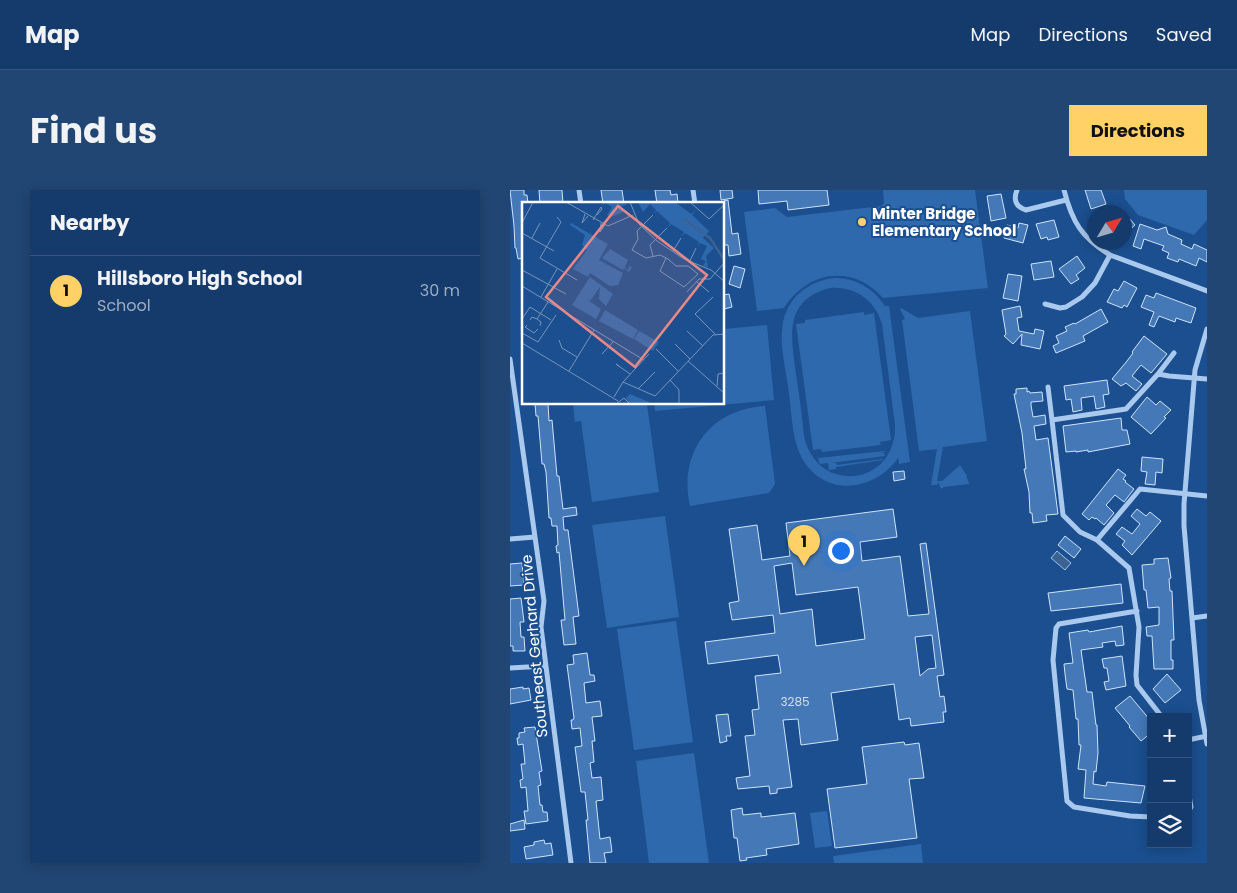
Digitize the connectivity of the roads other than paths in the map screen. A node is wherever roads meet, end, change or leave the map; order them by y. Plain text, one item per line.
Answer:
1 (1017, 190) edge
2 (1064, 190) edge
3 (1066, 200) junction
4 (1110, 255) junction
5 (1207, 291) edge
6 (1045, 304) dead end
7 (1207, 329) edge
8 (1174, 352) dead end
9 (510, 359) edge
10 (1158, 374) junction
11 (1194, 378) junction
12 (1207, 379) edge
13 (1048, 387) dead end
14 (513, 398) edge
15 (1052, 420) junction
16 (1185, 494) junction
17 (1207, 496) edge
18 (535, 537) junction
19 (510, 539) edge
20 (1096, 540) junction
21 (1137, 612) junction
22 (1207, 616) edge
23 (1192, 618) junction
24 (545, 666) junction
25 (510, 668) edge
26 (1159, 713) edge
27 (1206, 736) edge
28 (1192, 739) edge
29 (1207, 744) edge
30 (1147, 817) edge
31 (571, 863) edge

1 - 3 street
2 - 3 street
3 - 4 street
4 - 5 street
4 - 6 street
7 - 11 street
8 - 10 street
9 - 14 street, Southeast Gerhard Drive
10 - 11 street
10 - 15 street
11 - 12 street
11 - 16 street
13 - 15 street
14 - 18 street, Southeast Gerhard Drive
15 - 20 street
16 - 17 street
16 - 20 street
16 - 23 street
18 - 19 street
18 - 24 street, Southeast Gerhard Drive
20 - 21 street
21 - 26 street
21 - 30 street
22 - 23 street
23 - 27 street
24 - 25 street
24 - 31 street, Southeast Gerhard Drive
27 - 28 street
27 - 29 street

